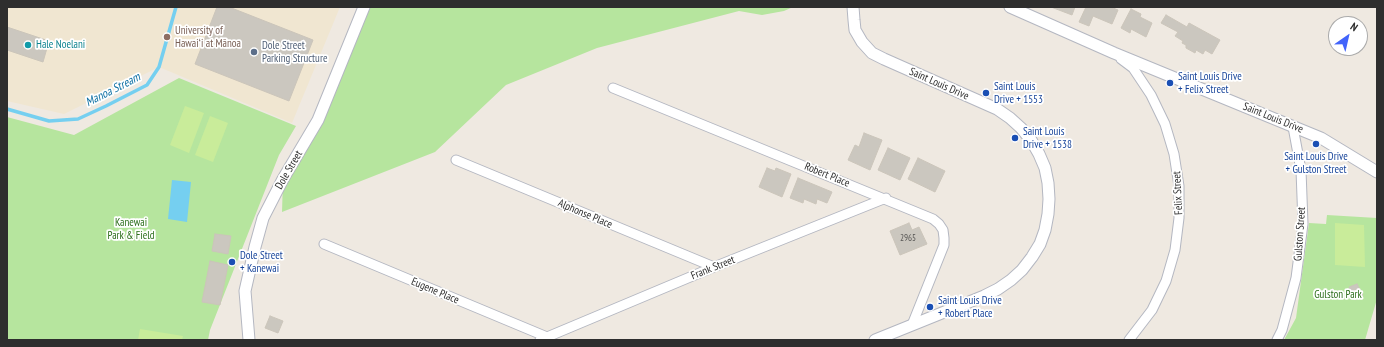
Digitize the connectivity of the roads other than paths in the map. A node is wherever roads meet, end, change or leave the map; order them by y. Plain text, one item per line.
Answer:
1 (364, 7) edge
2 (853, 7) edge
3 (1010, 7) edge
4 (1114, 53) junction
5 (613, 88) dead end
6 (1293, 126) junction
7 (456, 160) dead end
8 (1377, 172) edge
9 (886, 198) junction
10 (324, 244) dead end
11 (714, 267) junction
12 (912, 325) junction
13 (544, 339) edge
14 (248, 340) edge
15 (875, 340) edge
16 (1129, 340) edge
17 (1277, 340) edge

1 - 14 street, Dole Street
2 - 12 street, Saint Louis Drive
3 - 4 street, Saint Louis Drive
4 - 6 street, Saint Louis Drive
4 - 16 street, Felix Street
5 - 9 street, Robert Place
6 - 8 street, Saint Louis Drive
6 - 17 street, Gulston Street
7 - 11 street, Alphonse Place
9 - 11 street, Frank Street
9 - 12 street, Robert Place
10 - 13 street, Eugene Place
11 - 13 street, Frank Street
12 - 15 street, Saint Louis Drive

